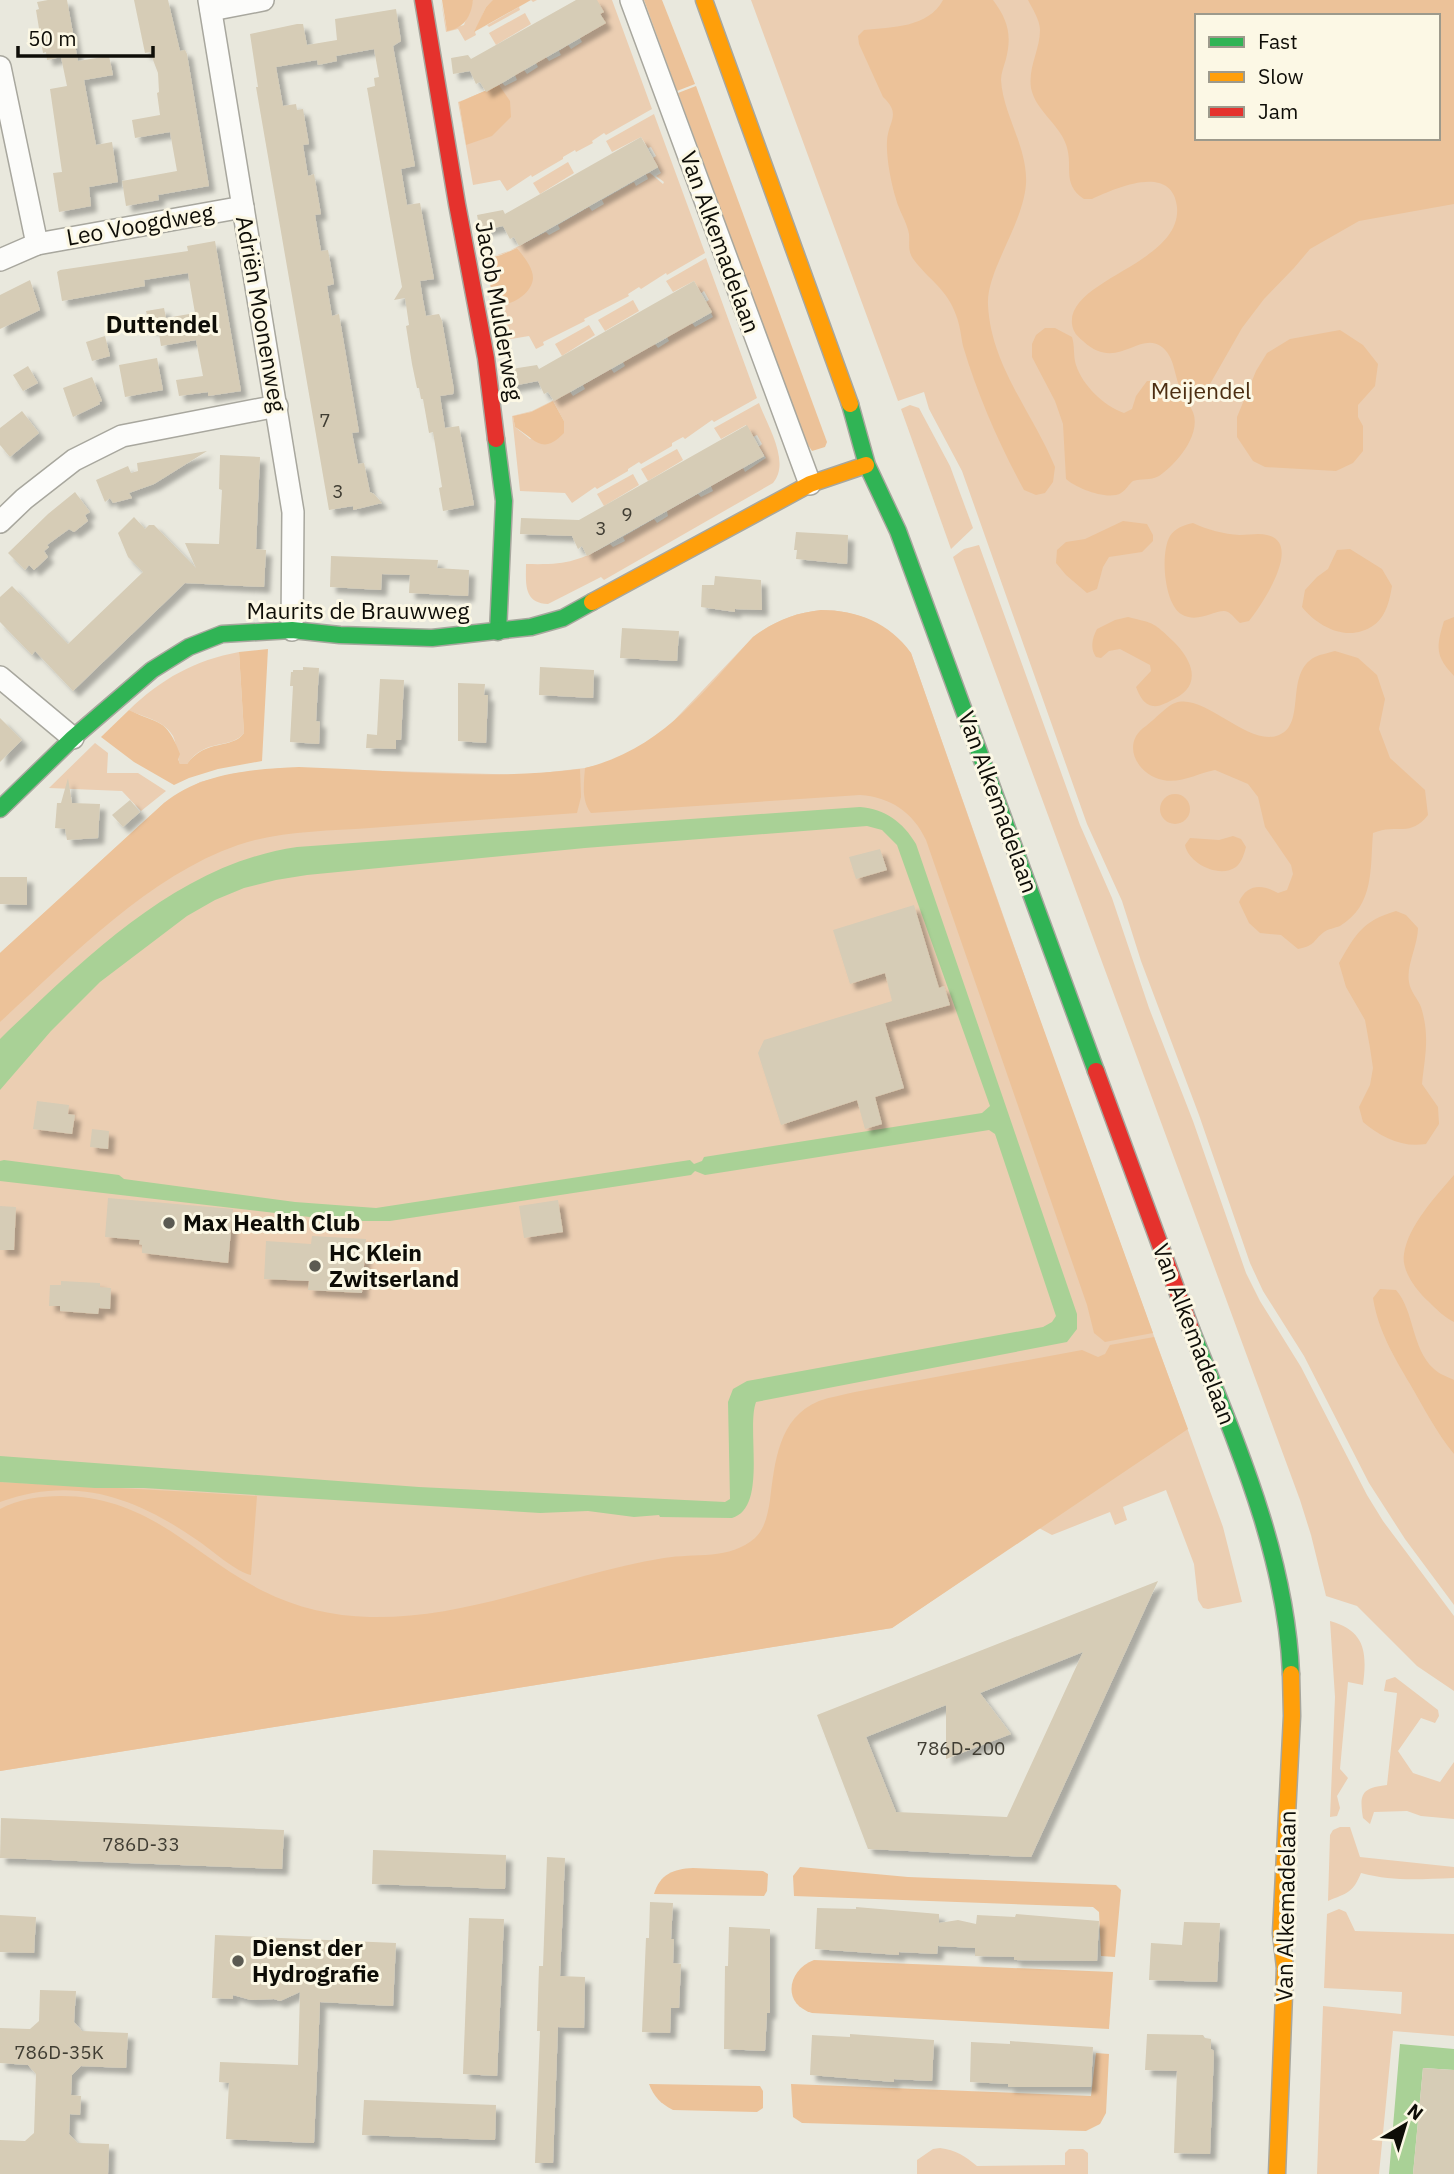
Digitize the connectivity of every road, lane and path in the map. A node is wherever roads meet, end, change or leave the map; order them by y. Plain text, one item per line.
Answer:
1 (263, 0) edge
2 (423, 0) edge
3 (631, 0) edge
4 (704, 0) edge
5 (210, 5) edge
6 (0, 67) edge
7 (243, 207) junction
8 (37, 244) junction
9 (0, 260) edge
10 (848, 394) junction
11 (277, 406) junction
12 (866, 465) junction
13 (810, 484) junction
14 (0, 522) edge
15 (898, 531) junction
16 (292, 630) junction
17 (498, 632) junction
18 (0, 677) edge
19 (73, 738) junction
20 (0, 809) edge
21 (1277, 2174) edge

1 - 5 street
2 - 17 main road, Jacob Mulderweg
3 - 13 street, Van Alkemadelaan
4 - 10 main road, Van Alkemadelaan
5 - 7 street, Adriën Moonenweg
6 - 8 street
7 - 8 street, Leo Voogdweg
7 - 11 street, Adriën Moonenweg
8 - 9 street, Leo Voogdweg
10 - 12 main road, Van Alkemadelaan
10 - 15 main road, Van Alkemadelaan
11 - 14 street
11 - 16 street, Adriën Moonenweg
12 - 13 main road, Maurits de Brauwweg
12 - 15 main road, Van Alkemadelaan
13 - 17 main road, Maurits de Brauwweg
15 - 21 main road, Van Alkemadelaan
16 - 17 main road, Maurits de Brauwweg
16 - 19 main road, Maurits de Brauwweg
18 - 19 street
19 - 20 main road, Maurits de Brauwweg

